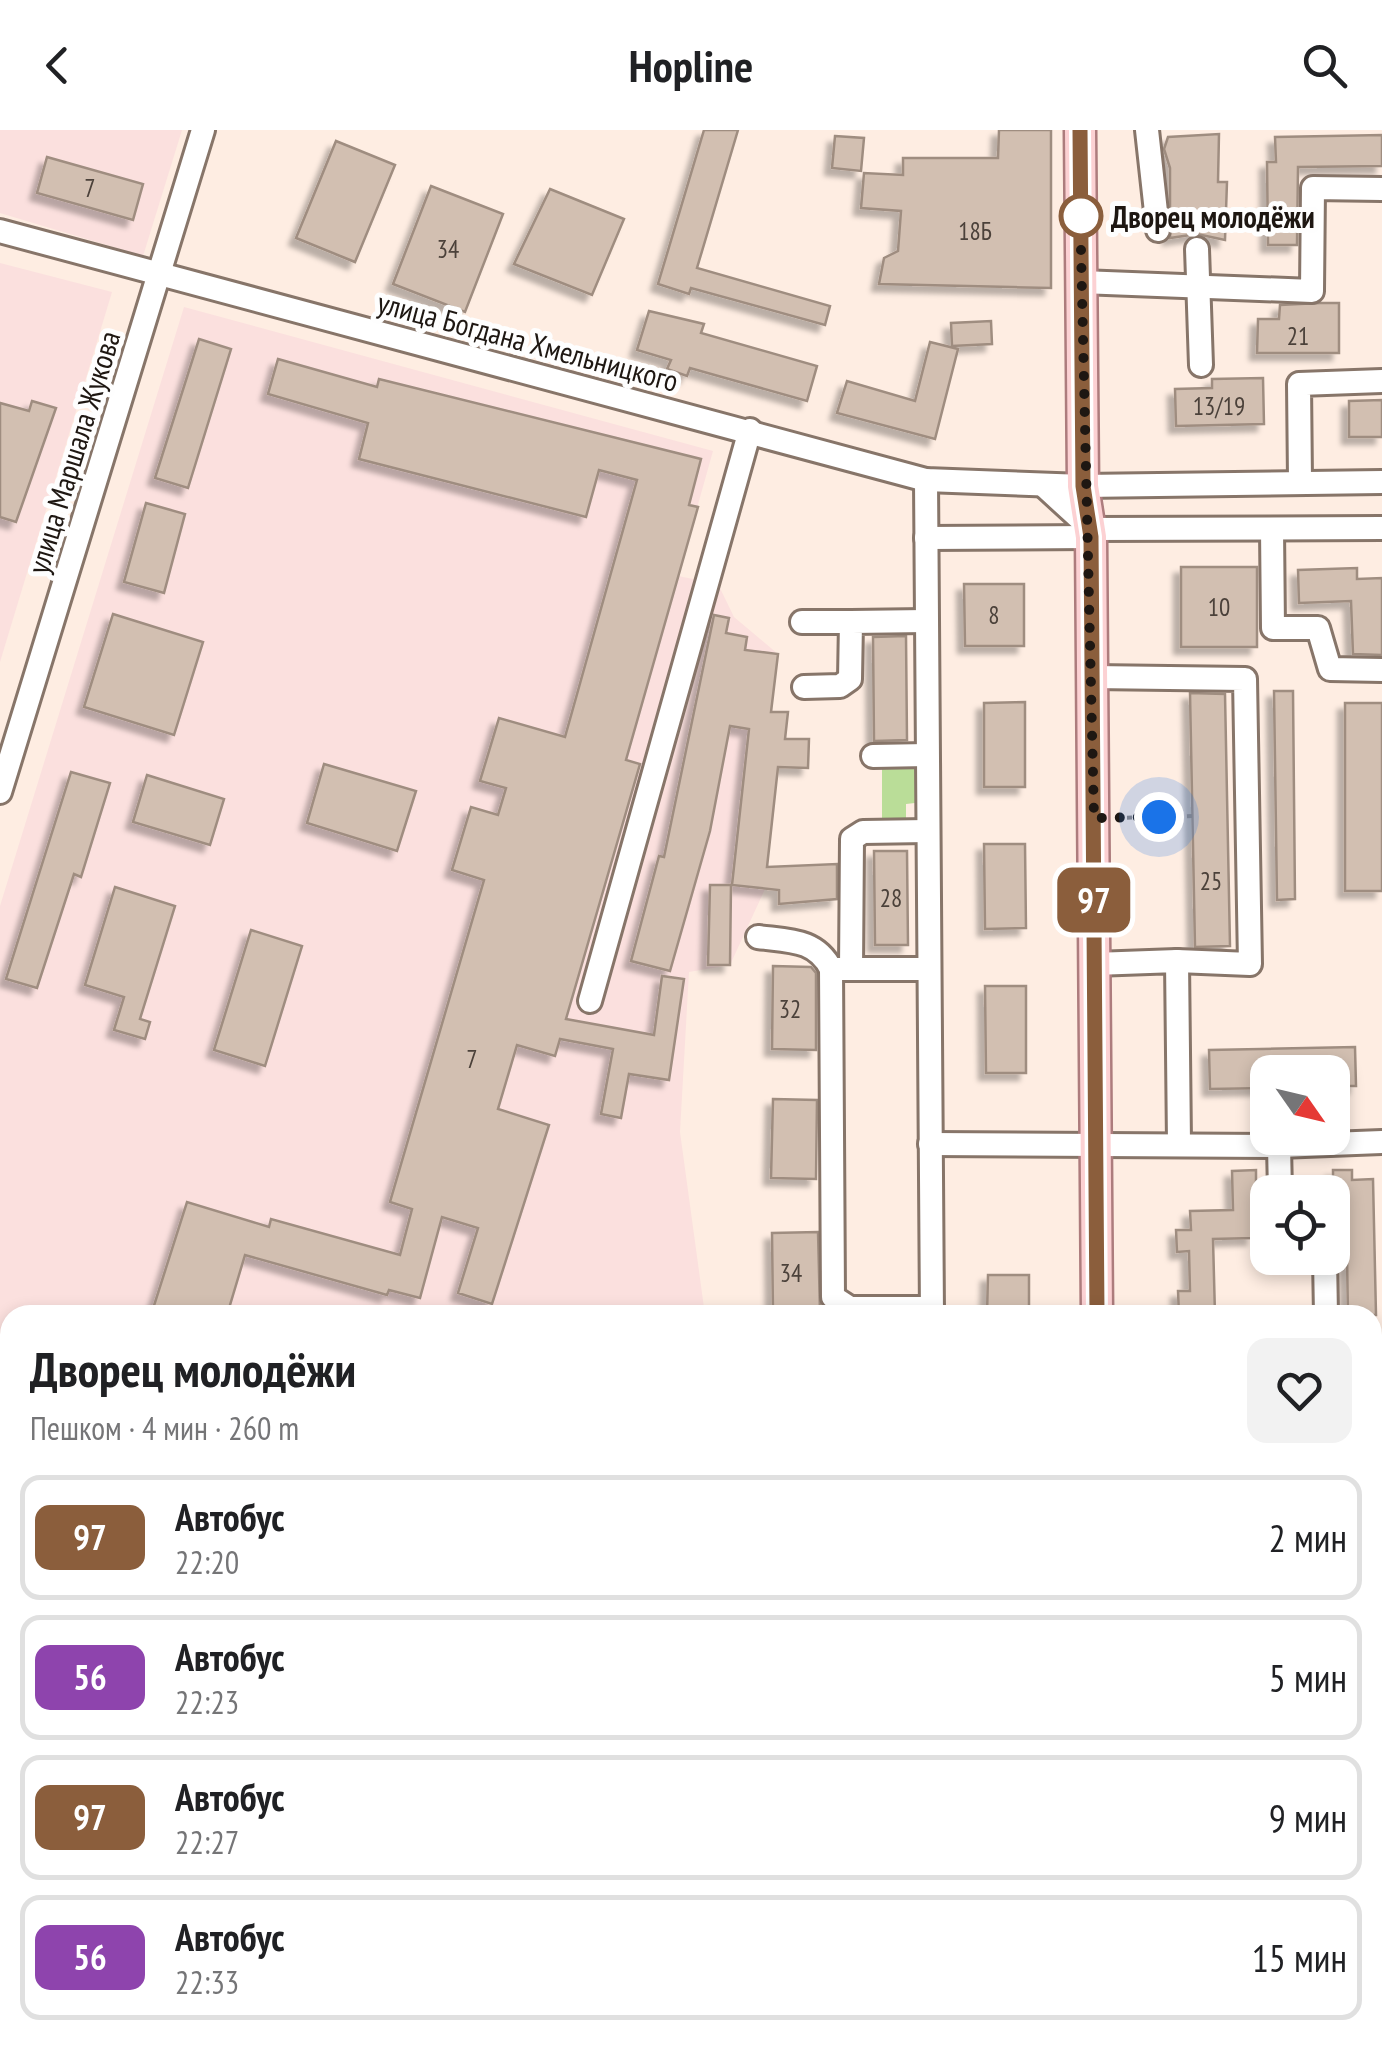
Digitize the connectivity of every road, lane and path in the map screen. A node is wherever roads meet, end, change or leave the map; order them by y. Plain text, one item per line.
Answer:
1 (203, 130) edge
2 (1080, 130) edge
3 (1147, 130) edge
4 (1382, 189) edge
5 (1158, 230) dead end
6 (0, 231) edge
7 (1197, 249) dead end
8 (158, 274) junction
9 (1081, 282) junction
10 (1198, 286) junction
11 (1202, 365) dead end
12 (1382, 381) edge
13 (750, 430) junction
14 (926, 480) junction
15 (1300, 480) junction
16 (1382, 482) edge
17 (1044, 486) junction
18 (1083, 486) junction
19 (1382, 528) edge
20 (1272, 529) junction
21 (1091, 533) junction
22 (926, 538) junction
23 (802, 622) dead end
24 (851, 622) junction
25 (926, 622) junction
26 (1382, 670) edge
27 (1093, 677) junction
28 (804, 687) dead end
29 (927, 755) junction
30 (874, 756) dead end
31 (0, 792) edge
32 (1192, 816) dead end
33 (1094, 818) junction
34 (927, 831) junction
35 (758, 937) dead end
36 (1177, 962) junction
37 (1094, 964) junction
38 (928, 968) junction
39 (842, 969) junction
40 (590, 1002) dead end
41 (1382, 1142) edge
42 (1094, 1143) junction
43 (1350, 1143) edge
44 (930, 1144) junction
45 (1179, 1144) junction
46 (1250, 1145) edge
47 (1325, 1275) edge
48 (846, 1305) edge
49 (932, 1305) edge
50 (1097, 1305) edge
51 (1326, 1305) edge

1 - 8 street, улица Маршала Жукова
2 - 9 main road
3 - 5 street
4 - 10 street
6 - 8 street, улица Богдана Хмельницкого
7 - 10 street
8 - 13 street, улица Богдана Хмельницкого
8 - 31 street, улица Маршала Жукова
9 - 10 street
9 - 18 main road
10 - 11 street
12 - 15 street
13 - 14 street, улица Богдана Хмельницкого
13 - 40 street
14 - 17 street, улица Богдана Хмельницкого
14 - 22 street
15 - 16 street, улица Богдана Хмельницкого
15 - 18 street, улица Богдана Хмельницкого
17 - 18 street, улица Богдана Хмельницкого
17 - 21 street
18 - 21 main road
19 - 20 street
20 - 21 street
20 - 26 street
21 - 22 street
21 - 27 main road
22 - 25 street
23 - 24 street
24 - 25 street
24 - 28 street
25 - 29 street
27 - 33 main road
27 - 36 street
29 - 30 street
29 - 34 street
32 - 33 path
33 - 37 main road
34 - 38 street
34 - 39 street
35 - 39 street
36 - 37 street
36 - 45 street
37 - 42 main road
38 - 39 street
38 - 44 street
39 - 48 street
41 - 43 street
42 - 44 street
42 - 45 street
42 - 50 main road
44 - 49 street
45 - 46 street
47 - 51 street

